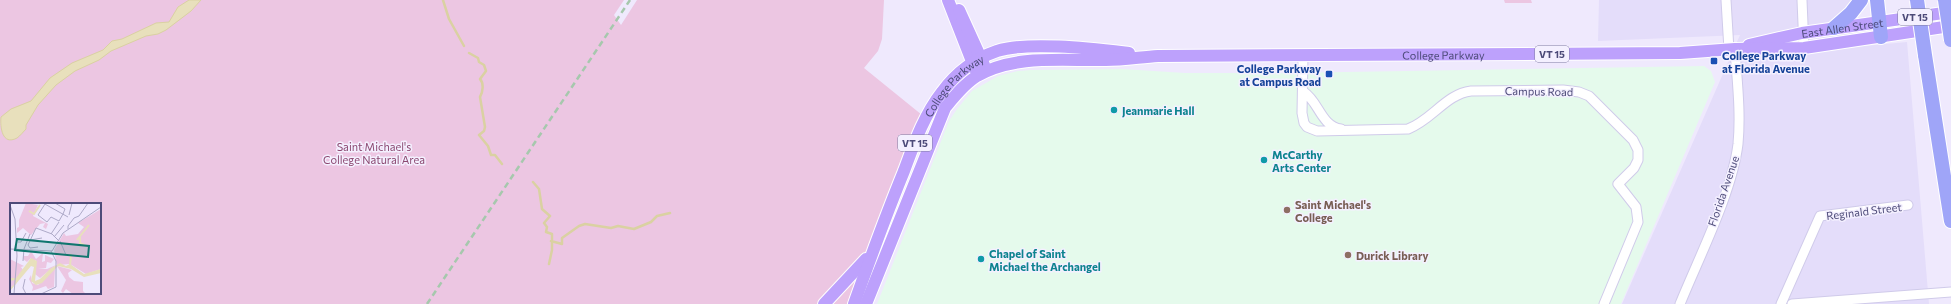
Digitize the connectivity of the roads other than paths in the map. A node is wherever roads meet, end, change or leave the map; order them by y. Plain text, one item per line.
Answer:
1 (948, 0) edge
2 (952, 0) edge
3 (1726, 0) edge
4 (1802, 0) edge
5 (1861, 0) edge
6 (1877, 0) edge
7 (1917, 0) edge
8 (1945, 0) edge
9 (1951, 12) edge
10 (1879, 22) junction
11 (1951, 26) edge
12 (1834, 28) junction
13 (1802, 33) junction
14 (1881, 37) junction
15 (1951, 40) edge
16 (1804, 48) junction
17 (1732, 50) junction
18 (1158, 56) junction
19 (1303, 56) junction
20 (976, 60) junction
21 (982, 73) junction
22 (1304, 92) junction
23 (1349, 130) junction
24 (1908, 205) dead end
25 (1951, 221) edge
26 (875, 246) junction
27 (1951, 292) edge
28 (1928, 299) edge
29 (1871, 302) edge
30 (825, 303) edge
31 (840, 304) edge
32 (854, 304) edge
33 (866, 304) edge
34 (1604, 304) edge
35 (1680, 304) edge
36 (1781, 304) edge
37 (1792, 304) edge

1 - 20 main road
2 - 20 main road
3 - 17 street, Florida Avenue
4 - 13 street
5 - 12 highway
6 - 10 highway
7 - 25 highway, bridge
8 - 15 highway, bridge
9 - 10 main road, East Allen Street / VT 15
10 - 12 main road, East Allen Street / VT 15
10 - 14 highway
11 - 14 main road, East Allen Street / VT 15
12 - 13 main road, East Allen Street / VT 15
13 - 16 street
13 - 17 main road, East Allen Street / VT 15
14 - 16 main road, East Allen Street / VT 15
16 - 17 main road, East Allen Street / VT 15
17 - 19 main road, College Parkway / VT 15
17 - 35 street, Florida Avenue
18 - 19 main road, College Parkway / VT 15
18 - 20 main road, College Parkway / VT 15
18 - 21 main road, College Parkway / VT 15
19 - 22 street, Campus Road
20 - 21 main road
20 - 26 main road, College Parkway / VT 15
21 - 33 main road, College Parkway / VT 15
22 - 23 street, Campus Road
22 - 23 street, Campus Road
23 - 34 street, Campus Road
24 - 36 street, Reginald Street
26 - 30 main road
26 - 32 main road, College Parkway / VT 15
27 - 28 street
28 - 29 street
29 - 37 street
30 - 31 main road

